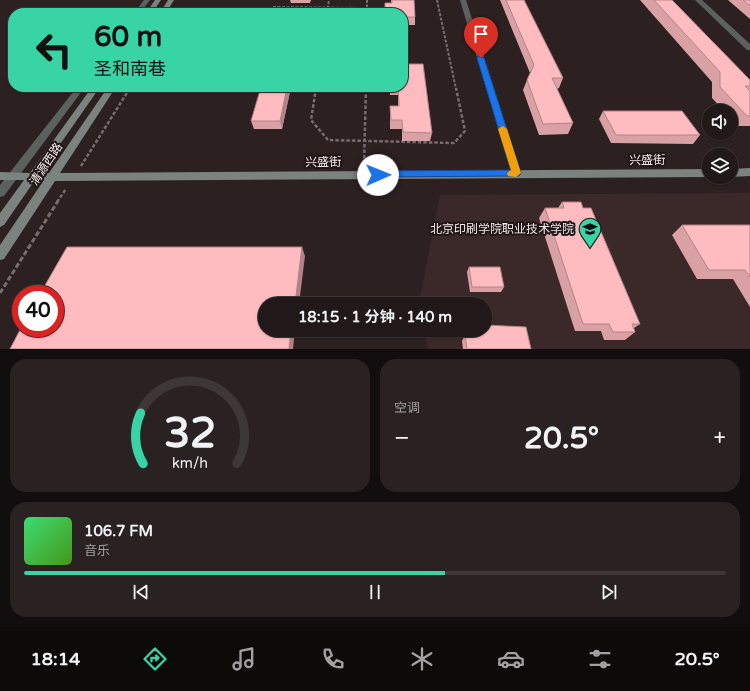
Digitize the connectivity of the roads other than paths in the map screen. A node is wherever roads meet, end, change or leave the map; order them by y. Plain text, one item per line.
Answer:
1 (147, 0) edge
2 (463, 0) edge
3 (698, 0) edge
4 (141, 8) edge
5 (750, 48) edge
6 (76, 92) edge
7 (92, 92) edge
8 (109, 92) edge
9 (738, 172) edge
10 (750, 172) edge
11 (516, 173) junction
12 (702, 173) edge
13 (0, 176) edge
14 (13, 176) junction
15 (32, 176) junction
16 (53, 176) junction
17 (0, 193) edge
18 (0, 222) edge
19 (0, 255) edge

1 - 4 street
2 - 11 street
3 - 5 street
6 - 14 street, 清源西路
7 - 15 street, 清源西路
8 - 16 street, 清源西路
9 - 10 street
11 - 12 street, 兴盛街
11 - 16 street, 兴盛街
13 - 14 street, 兴盛街
14 - 15 street, 兴盛街
14 - 17 street, 清源西路
15 - 16 street, 兴盛街
15 - 18 street, 清源西路
16 - 19 street, 清源西路

